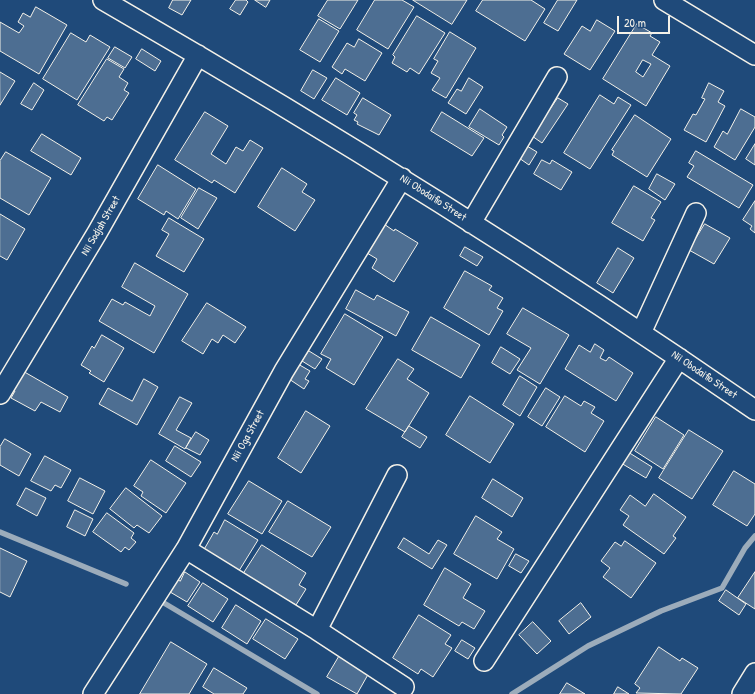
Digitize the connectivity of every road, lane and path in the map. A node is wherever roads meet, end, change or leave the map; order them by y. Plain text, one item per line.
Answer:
1 (103, 0) edge
2 (664, 0) edge
3 (198, 55) junction
4 (755, 55) edge
5 (557, 77) dead end
6 (402, 178) junction
7 (696, 213) dead end
8 (472, 223) junction
9 (641, 333) junction
10 (679, 358) junction
11 (0, 394) edge
12 (755, 410) edge
13 (397, 475) dead end
14 (186, 549) junction
15 (317, 630) junction
16 (484, 661) dead end
17 (755, 673) edge
18 (404, 687) dead end
19 (93, 694) edge
20 (742, 694) edge

1 - 3 street, Nii Obodaifio Street
2 - 4 street
3 - 6 street, Nii Obodaifio Street
3 - 11 street, Nii Sodjah Street
5 - 8 street
6 - 8 street, Nii Obodaifio Street
6 - 14 street, Nii Oga Street
7 - 9 street
8 - 9 street, Nii Obodaifio Street
9 - 10 street, Nii Obodaifio Street
10 - 12 street, Nii Obodaifio Street
10 - 16 street
13 - 15 street
14 - 15 street
14 - 19 street, Nii Oga Street
15 - 18 street
17 - 20 street

